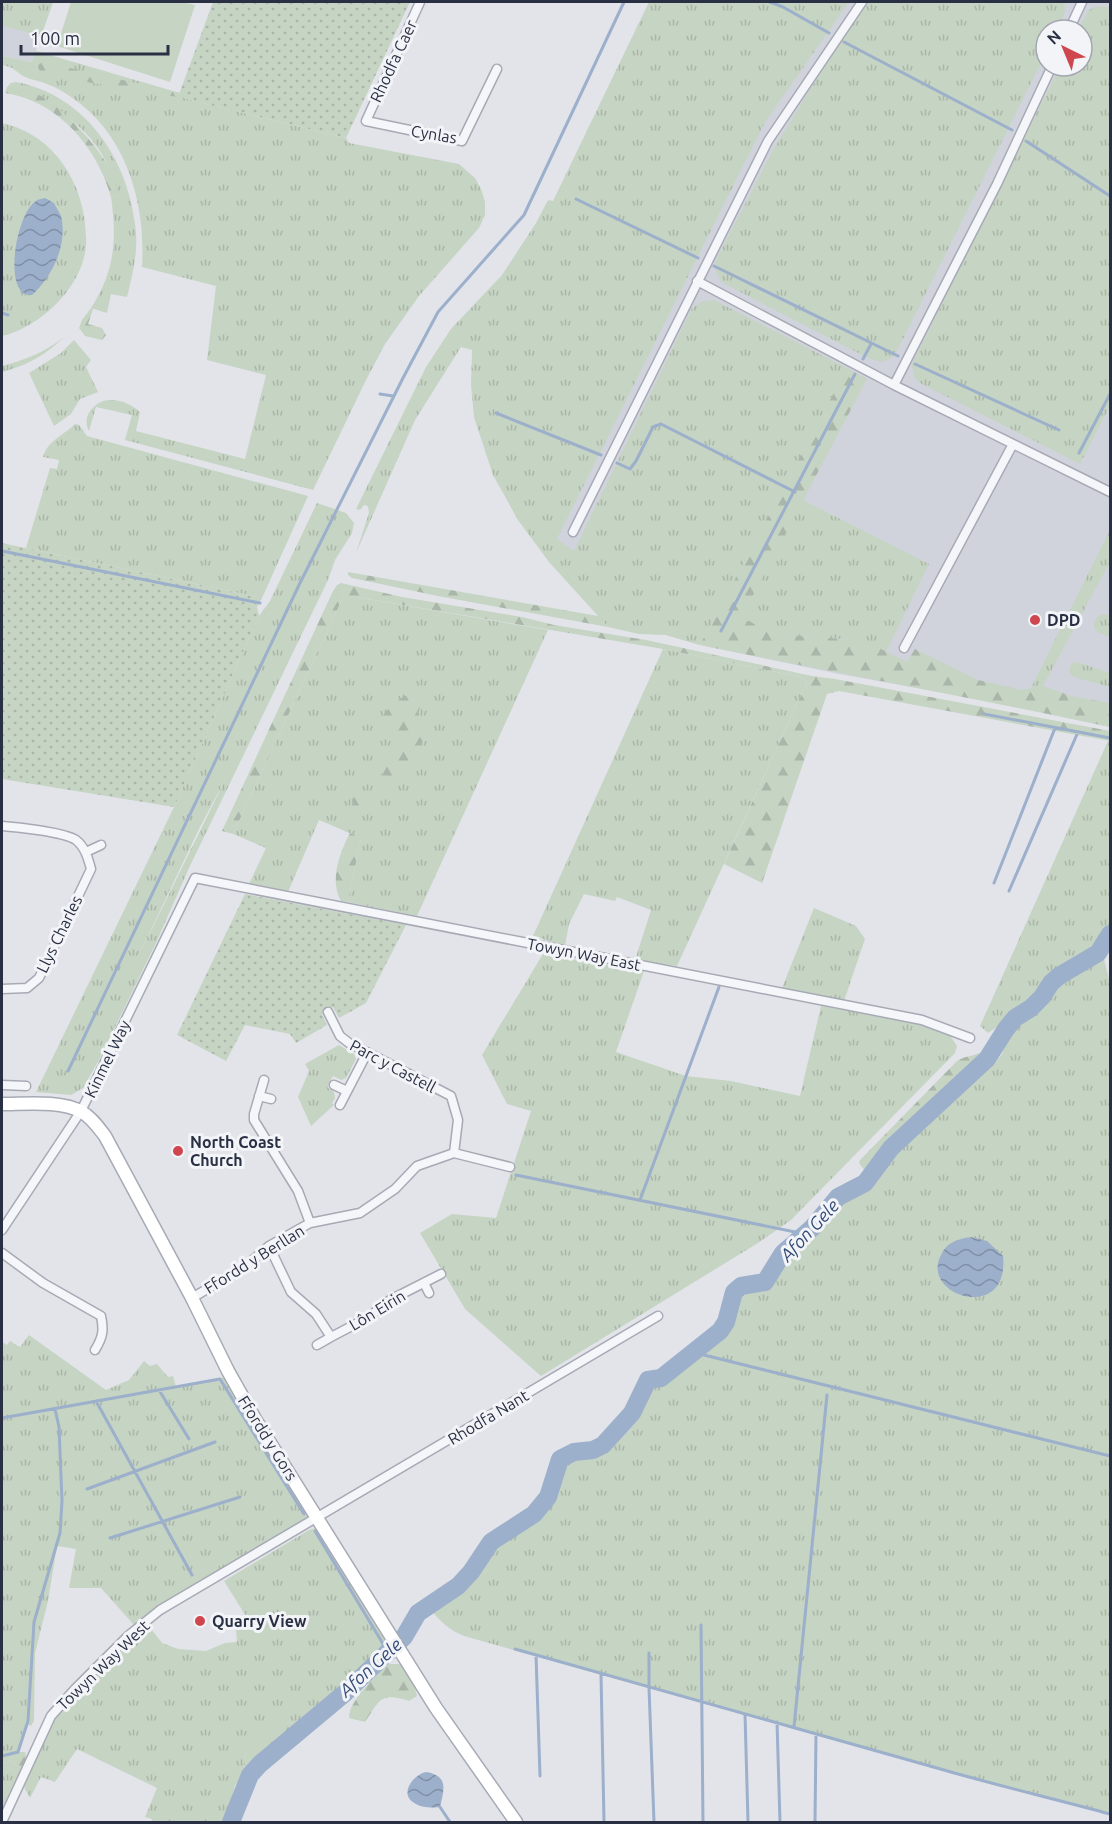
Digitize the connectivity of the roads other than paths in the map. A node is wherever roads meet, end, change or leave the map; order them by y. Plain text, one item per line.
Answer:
1 (420, 2) edge
2 (862, 2) edge
3 (1082, 2) edge
4 (1075, 18) edge
5 (497, 69) dead end
6 (1046, 78) edge
7 (366, 121) joint
8 (697, 281) junction
9 (894, 385) junction
10 (1013, 444) junction
11 (1110, 492) edge
12 (573, 532) dead end
13 (904, 648) dead end
14 (2, 826) edge
15 (101, 844) dead end
16 (86, 852) junction
17 (195, 878) joint
18 (2, 989) edge
19 (328, 1012) dead end
20 (970, 1038) dead end
21 (367, 1053) junction
22 (264, 1080) dead end
23 (2, 1085) edge
24 (334, 1085) dead end
25 (26, 1086) dead end
26 (347, 1091) junction
27 (259, 1096) junction
28 (271, 1099) dead end
29 (2, 1104) edge
30 (340, 1105) dead end
31 (81, 1111) junction
32 (454, 1153) junction
33 (510, 1167) dead end
34 (310, 1223) junction
35 (2, 1230) edge
36 (269, 1246) junction
37 (2, 1253) edge
38 (441, 1274) dead end
39 (424, 1283) junction
40 (429, 1293) dead end
41 (192, 1298) junction
42 (658, 1316) dead end
43 (331, 1337) junction
44 (317, 1345) dead end
45 (95, 1350) dead end
46 (318, 1518) junction
47 (2, 1822) edge
48 (516, 1822) edge

1 - 7 street, Rhodfa Caer
2 - 8 street
3 - 4 street
5 - 7 street, Cynlas
6 - 9 street
8 - 9 street
8 - 12 street
9 - 10 street
10 - 11 street
10 - 13 street
14 - 16 street
15 - 16 street
16 - 18 street, Llys Charles
17 - 20 street, Towyn Way East
17 - 31 street, Kinmel Way
19 - 21 street, Parc y Castell
21 - 26 street
21 - 32 street, Parc y Castell
22 - 27 street
23 - 25 street
24 - 26 street
26 - 30 street
27 - 28 street
27 - 34 street
29 - 31 street
31 - 35 street, Kinmel Way
31 - 41 street, Ffordd y Gors
32 - 33 street
32 - 34 street, Ffordd y Berllan
34 - 36 street, Ffordd y Berllan
36 - 41 street, Ffordd y Berllan
36 - 43 street, Lôn Eirin
37 - 45 street
38 - 39 street, Lôn Eirin
39 - 40 street, Lôn Eirin
39 - 43 street, Lôn Eirin
41 - 46 street, Ffordd y Gors
42 - 46 street, Rhodfa Nant
43 - 44 street, Lôn Eirin
46 - 47 street, Towyn Way West
46 - 48 street, Ffordd y Gors

